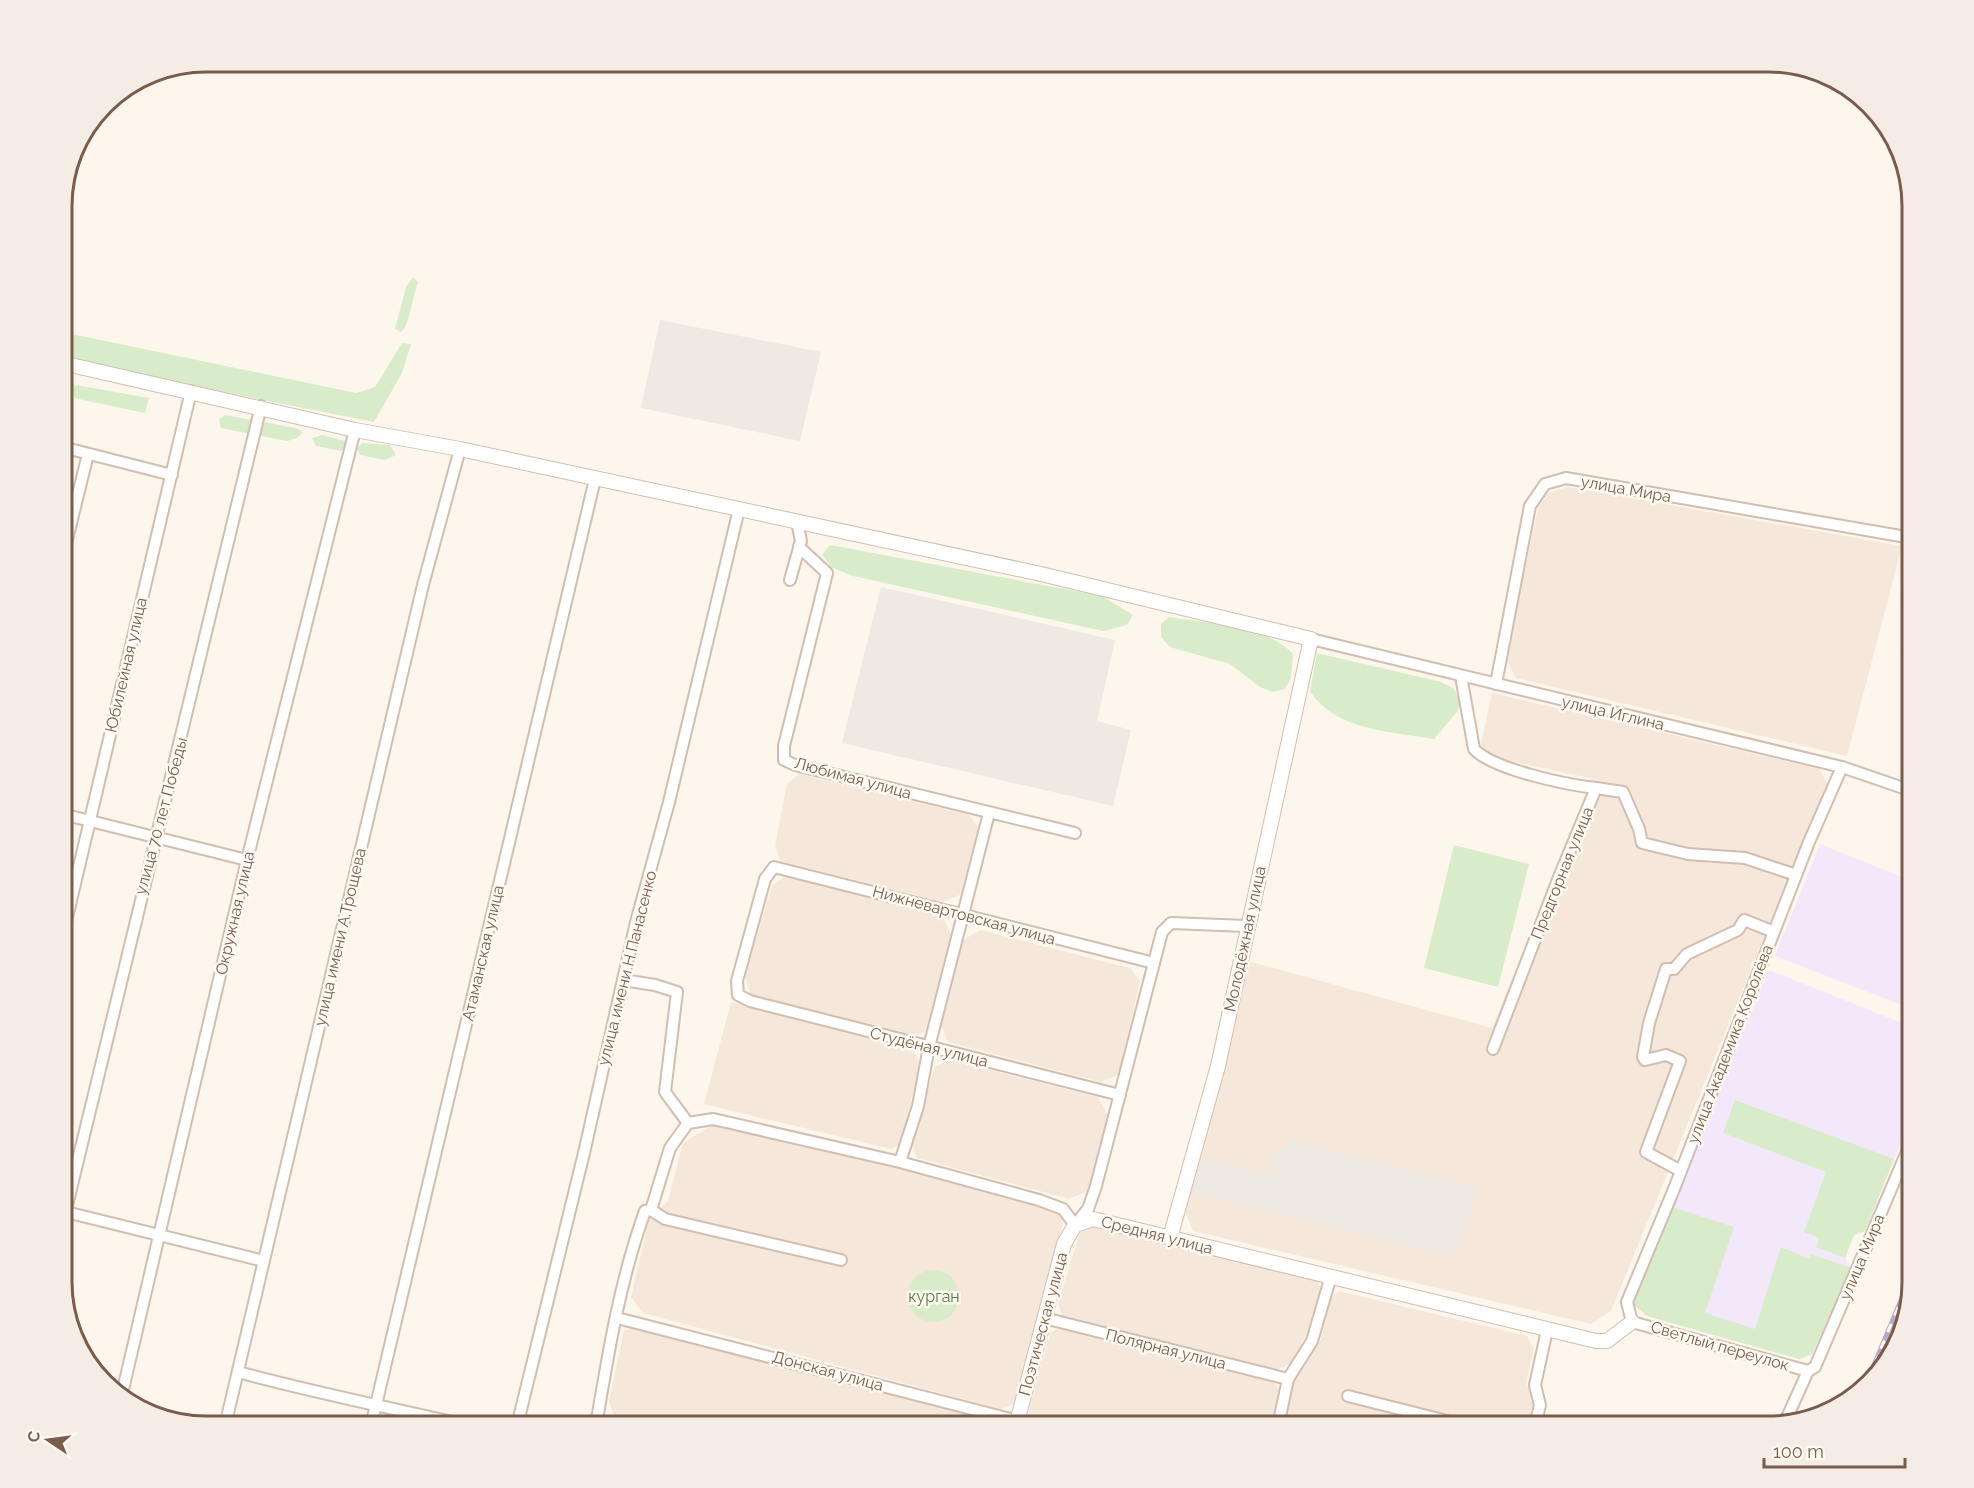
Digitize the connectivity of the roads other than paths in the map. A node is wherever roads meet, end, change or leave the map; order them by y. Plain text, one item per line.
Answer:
1 (72, 365) edge
2 (191, 391) junction
3 (261, 406) junction
4 (355, 430) junction
5 (72, 449) edge
6 (460, 449) junction
7 (88, 453) junction
8 (172, 475) junction
9 (595, 478) junction
10 (739, 509) junction
11 (72, 519) edge
12 (797, 522) junction
13 (1902, 536) edge
14 (799, 547) junction
15 (790, 580) dead end
16 (1311, 639) junction
17 (1461, 676) junction
18 (1496, 684) junction
19 (1842, 767) junction
20 (1596, 788) junction
21 (1902, 788) edge
22 (989, 813) junction
23 (72, 816) edge
24 (90, 821) junction
25 (1075, 833) dead end
26 (158, 837) junction
27 (248, 860) junction
28 (1796, 875) junction
29 (72, 897) edge
30 (963, 916) junction
31 (1246, 926) junction
32 (1774, 932) junction
33 (1154, 963) junction
34 (623, 980) junction
35 (738, 995) joint
36 (929, 1047) junction
37 (1493, 1049) dead end
38 (1120, 1095) junction
39 (688, 1123) junction
40 (900, 1162) junction
41 (1902, 1164) edge
42 (1681, 1171) junction
43 (72, 1178) edge
44 (648, 1210) junction
45 (72, 1213) edge
46 (1075, 1225) junction
47 (161, 1236) junction
48 (1170, 1238) junction
49 (841, 1260) dead end
50 (264, 1261) junction
51 (1331, 1276) junction
52 (617, 1318) junction
53 (1044, 1318) junction
54 (1632, 1322) junction
55 (1547, 1330) junction
56 (238, 1371) junction
57 (1808, 1371) junction
58 (1288, 1379) junction
59 (124, 1387) edge
60 (1348, 1396) dead end
61 (376, 1404) junction
62 (1789, 1414) edge
63 (227, 1416) edge
64 (373, 1416) edge
65 (427, 1416) edge
66 (519, 1416) edge
67 (598, 1416) edge
68 (986, 1416) edge
69 (1018, 1416) edge
70 (1280, 1416) edge
71 (1427, 1416) edge
72 (1537, 1416) edge

1 - 2 street
2 - 3 street
2 - 8 street, Юбилейная улица
3 - 4 street
3 - 26 street, улица 70 лет Победы
4 - 6 street
4 - 27 street, Окружная улица
5 - 7 street
6 - 9 street
6 - 50 street, улица имени А.Трощева
7 - 8 street
7 - 11 street
8 - 24 street, Юбилейная улица
9 - 10 street
9 - 61 street, Атаманская улица
10 - 12 street
10 - 34 street, улица имени Н.Панасенко
12 - 14 street
12 - 16 street
13 - 18 street, улица Мира
14 - 15 street
14 - 22 street, Любимая улица
16 - 17 street, улица Иглина
16 - 31 street, Молодёжная улица
17 - 18 street, улица Иглина
17 - 20 street, Предгорная улица
18 - 19 street, улица Иглина
19 - 21 street, улица Иглина
19 - 28 street, улица Академика Королёва
20 - 28 street
20 - 37 street, Предгорная улица
22 - 25 street, Любимая улица
22 - 30 street
23 - 24 street
24 - 26 street
24 - 29 street, Юбилейная улица
26 - 27 street
26 - 43 street, улица 70 лет Победы
27 - 47 street, Окружная улица
28 - 32 street, улица Академика Королёва
30 - 33 street, Нижневартовская улица
30 - 35 street, Нижневартовская улица
30 - 36 street
31 - 33 street
31 - 48 street, Молодёжная улица
32 - 42 street, улица Академика Королёва
32 - 42 street
33 - 38 street
34 - 39 street
34 - 66 street, улица имени Н.Панасенко
35 - 36 street, Студёная улица
36 - 38 street, Студёная улица
36 - 40 street
38 - 46 street
39 - 40 street
39 - 44 street
40 - 46 street
41 - 57 street, улица Мира
42 - 54 street, улица Академика Королёва
44 - 49 street
44 - 52 street
45 - 47 street
46 - 48 street, Средняя улица
46 - 53 street, Поэтическая улица
47 - 50 street
47 - 59 street, Окружная улица
48 - 51 street, Средняя улица
50 - 56 street, улица имени А.Трощева
51 - 55 street, Средняя улица
51 - 58 street
52 - 67 street
52 - 68 street, Донская улица
53 - 58 street, Полярная улица
53 - 69 street, Поэтическая улица
54 - 55 street, Средняя улица
54 - 57 street, Светлый переулок
55 - 72 street
56 - 61 street
56 - 63 street, улица имени А.Трощева
57 - 62 street, улица Мира
58 - 70 street
60 - 71 street
61 - 64 street, Атаманская улица
61 - 65 street

